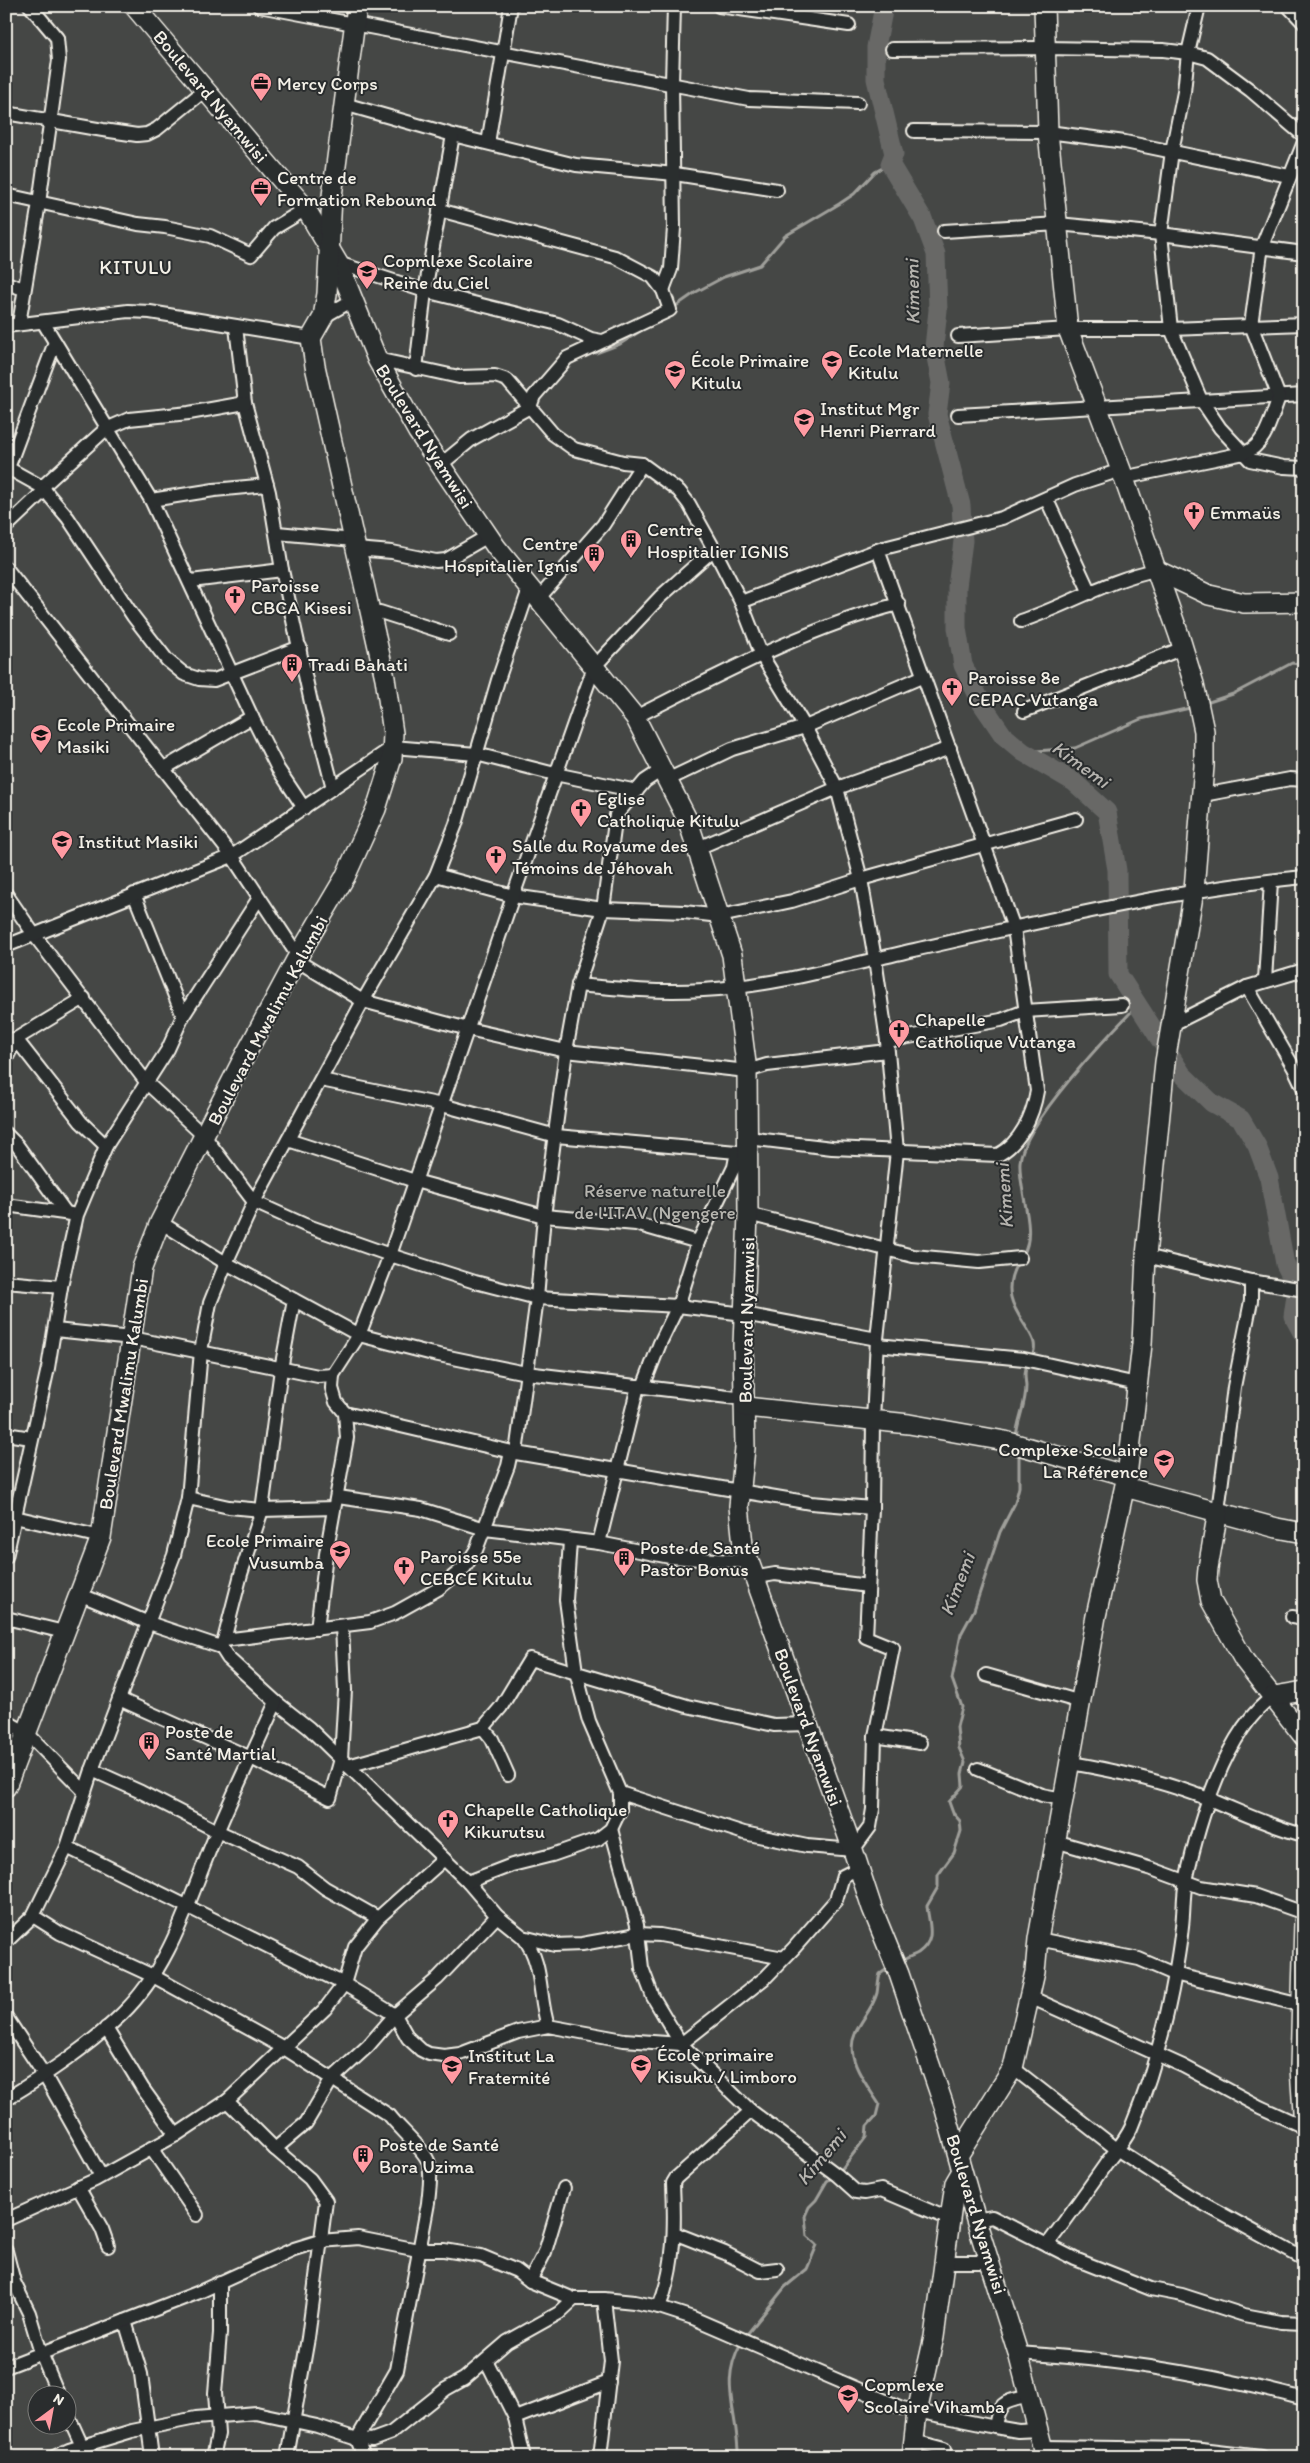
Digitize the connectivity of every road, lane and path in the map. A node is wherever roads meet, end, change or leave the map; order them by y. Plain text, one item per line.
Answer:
1 (30, 6) edge
2 (134, 6) edge
3 (259, 6) edge
4 (511, 6) edge
5 (674, 6) edge
6 (719, 6) edge
7 (1044, 6) edge
8 (1199, 6) edge
9 (1288, 6) edge
10 (357, 15) edge
11 (1304, 23) edge
12 (849, 25) dead end
13 (1045, 48) junction
14 (892, 49) dead end
15 (503, 51) junction
16 (1188, 53) junction
17 (672, 83) junction
18 (205, 90) junction
19 (858, 103) dead end
20 (344, 104) junction
21 (6, 113) edge
22 (50, 123) junction
23 (914, 131) dead end
24 (1048, 132) junction
25 (453, 135) junction
26 (1304, 136) edge
27 (1304, 142) edge
28 (488, 143) junction
29 (1172, 151) junction
30 (675, 174) junction
31 (1289, 176) junction
32 (777, 190) dead end
33 (6, 195) edge
34 (39, 203) junction
35 (306, 209) junction
36 (439, 210) junction
37 (1058, 224) junction
38 (944, 231) dead end
39 (1161, 234) junction
40 (328, 244) junction
41 (1262, 246) junction
42 (1304, 253) edge
43 (338, 263) junction
44 (6, 283) edge
45 (24, 290) junction
46 (663, 290) junction
47 (425, 291) junction
48 (353, 300) junction
49 (323, 317) junction
50 (43, 322) junction
51 (1304, 324) edge
52 (13, 325) edge
53 (1251, 325) junction
54 (236, 327) junction
55 (1068, 329) junction
56 (1171, 329) junction
57 (958, 336) dead end
58 (311, 338) junction
59 (602, 341) junction
60 (55, 342) junction
61 (377, 358) junction
62 (416, 369) junction
63 (1304, 395) edge
64 (1279, 397) junction
65 (1201, 400) junction
66 (246, 403) junction
67 (530, 407) junction
68 (1097, 408) junction
69 (958, 415) dead end
70 (106, 429) junction
71 (1244, 453) junction
72 (642, 464) junction
73 (439, 466) junction
74 (7, 468) edge
75 (1304, 468) edge
76 (1122, 474) junction
77 (266, 485) junction
78 (44, 489) junction
79 (151, 500) junction
80 (1047, 500) junction
81 (6, 527) edge
82 (277, 533) junction
83 (488, 536) junction
84 (355, 545) junction
85 (714, 549) junction
86 (878, 550) junction
87 (6, 568) edge
88 (282, 570) junction
89 (1156, 570) junction
90 (191, 581) junction
91 (1090, 593) junction
92 (533, 594) junction
93 (741, 602) junction
94 (1304, 602) edge
95 (899, 604) junction
96 (370, 612) junction
97 (1021, 621) dead end
98 (449, 634) dead end
99 (300, 647) junction
100 (1183, 648) junction
101 (762, 656) junction
102 (594, 666) junction
103 (233, 674) junction
104 (924, 676) junction
105 (1024, 711) dead end
106 (252, 717) junction
107 (635, 717) junction
108 (805, 727) junction
109 (393, 747) junction
110 (950, 748) junction
111 (476, 754) junction
112 (162, 769) junction
113 (555, 774) junction
114 (665, 775) junction
115 (1304, 780) edge
116 (333, 788) junction
117 (837, 788) junction
118 (637, 791) junction
119 (1203, 796) junction
120 (304, 808) junction
121 (1076, 819) dead end
122 (985, 844) junction
123 (698, 848) junction
124 (232, 856) junction
125 (436, 875) junction
126 (1304, 877) edge
127 (861, 879) junction
128 (1271, 880) junction
129 (1194, 890) junction
130 (6, 894) edge
131 (134, 894) junction
132 (512, 896) junction
133 (258, 898) junction
134 (603, 909) junction
135 (720, 916) junction
136 (1014, 928) junction
137 (35, 936) junction
138 (6, 946) edge
139 (297, 958) junction
140 (875, 959) junction
141 (1304, 970) edge
142 (1265, 980) junction
143 (578, 985) junction
144 (737, 987) junction
145 (1247, 987) junction
146 (84, 998) junction
147 (363, 1000) junction
148 (1122, 1005) dead end
149 (1025, 1011) junction
150 (183, 1016) junction
151 (1173, 1024) junction
152 (468, 1029) junction
153 (11, 1039) edge
154 (887, 1046) junction
155 (566, 1051) junction
156 (6, 1059) edge
157 (747, 1071) junction
158 (321, 1080) junction
159 (147, 1083) junction
160 (1304, 1089) edge
161 (442, 1106) junction
162 (6, 1134) edge
163 (556, 1136) junction
164 (205, 1137) junction
165 (288, 1140) junction
166 (106, 1146) junction
167 (744, 1147) junction
168 (896, 1151) junction
169 (415, 1181) junction
170 (254, 1202) junction
171 (6, 1205) edge
172 (72, 1214) junction
173 (748, 1214) junction
174 (544, 1216) junction
175 (160, 1222) junction
176 (698, 1242) junction
177 (887, 1249) junction
178 (390, 1255) junction
179 (1146, 1256) junction
180 (1020, 1258) dead end
181 (226, 1263) junction
182 (1251, 1281) junction
183 (6, 1282) edge
184 (61, 1287) junction
185 (1304, 1290) edge
186 (537, 1298) junction
187 (294, 1300) junction
188 (678, 1306) junction
189 (744, 1314) junction
190 (55, 1330) junction
191 (359, 1335) junction
192 (132, 1338) junction
193 (877, 1342) junction
194 (201, 1351) junction
195 (281, 1369) junction
196 (526, 1373) junction
197 (333, 1375) junction
198 (1137, 1384) junction
199 (641, 1386) junction
200 (745, 1403) junction
201 (345, 1413) junction
202 (872, 1420) junction
203 (6, 1434) edge
204 (31, 1438) junction
205 (514, 1452) junction
206 (618, 1469) junction
207 (1126, 1481) junction
208 (740, 1490) junction
209 (188, 1498) junction
210 (336, 1502) junction
211 (872, 1508) junction
212 (262, 1510) junction
213 (1218, 1511) junction
214 (11, 1516) edge
215 (485, 1529) junction
216 (1304, 1533) edge
217 (101, 1536) junction
218 (570, 1541) junction
219 (599, 1543) junction
220 (6, 1557) edge
221 (750, 1570) junction
222 (868, 1586) junction
223 (80, 1594) junction
224 (6, 1618) edge
225 (148, 1623) junction
226 (342, 1626) junction
227 (317, 1629) junction
228 (64, 1632) junction
229 (223, 1644) junction
230 (576, 1672) junction
231 (986, 1676) dead end
232 (1304, 1691) edge
233 (1274, 1696) junction
234 (119, 1699) junction
235 (276, 1702) junction
236 (1081, 1702) junction
237 (6, 1721) edge
238 (807, 1724) junction
239 (483, 1728) junction
240 (28, 1734) junction
241 (874, 1736) junction
242 (1304, 1737) edge
243 (920, 1742) dead end
244 (252, 1758) junction
245 (344, 1763) junction
246 (1071, 1763) junction
247 (978, 1769) dead end
248 (92, 1770) junction
249 (508, 1775) dead end
250 (6, 1787) edge
251 (84, 1792) junction
252 (620, 1794) junction
253 (1064, 1799) junction
254 (1209, 1800) junction
255 (611, 1829) junction
256 (217, 1831) junction
257 (1304, 1835) edge
258 (1055, 1840) junction
259 (66, 1847) junction
260 (853, 1850) junction
261 (444, 1859) junction
262 (859, 1868) junction
263 (468, 1882) junction
264 (1186, 1882) junction
265 (190, 1906) junction
266 (1304, 1913) edge
267 (33, 1916) junction
268 (497, 1916) junction
269 (378, 1918) junction
270 (1304, 1922) edge
271 (638, 1934) junction
272 (523, 1937) junction
273 (1038, 1939) junction
274 (6, 1942) edge
275 (784, 1958) junction
276 (1174, 1974) junction
277 (153, 1976) junction
278 (344, 1984) junction
279 (1030, 1997) junction
280 (1301, 2005) junction
281 (395, 2015) junction
282 (6, 2017) edge
283 (548, 2026) junction
284 (106, 2028) junction
285 (681, 2044) junction
286 (284, 2048) junction
287 (1156, 2055) junction
288 (1013, 2068) junction
289 (44, 2076) junction
290 (332, 2078) junction
291 (6, 2099) edge
292 (227, 2101) junction
293 (751, 2112) junction
294 (1304, 2127) edge
295 (176, 2135) junction
296 (151, 2148) junction
297 (275, 2149) junction
298 (1118, 2150) junction
299 (961, 2162) junction
300 (102, 2176) junction
301 (78, 2187) junction
302 (564, 2188) dead end
303 (197, 2215) dead end
304 (949, 2219) junction
305 (6, 2220) edge
306 (976, 2220) junction
307 (674, 2233) junction
308 (320, 2241) junction
309 (1047, 2245) junction
310 (108, 2246) dead end
311 (418, 2250) junction
312 (6, 2251) edge
313 (1304, 2259) edge
314 (944, 2262) junction
315 (990, 2262) junction
316 (777, 2269) dead end
317 (530, 2281) junction
318 (220, 2282) junction
319 (574, 2299) junction
320 (604, 2299) junction
321 (659, 2307) junction
322 (125, 2321) junction
323 (1304, 2323) edge
324 (41, 2353) junction
325 (1018, 2353) junction
326 (486, 2362) junction
327 (6, 2367) edge
328 (609, 2382) junction
329 (55, 2386) edge
330 (1030, 2396) junction
331 (1304, 2399) edge
332 (917, 2412) junction
333 (216, 2416) junction
334 (515, 2418) junction
335 (293, 2421) junction
336 (995, 2428) junction
337 (150, 2429) junction
338 (77, 2436) edge
339 (357, 2439) junction
340 (1042, 2445) edge
341 (944, 2448) dead end
342 (913, 2449) edge
343 (84, 2452) edge
344 (54, 2457) edge
345 (152, 2457) edge
346 (213, 2457) edge
347 (287, 2457) edge
348 (364, 2457) edge
349 (524, 2457) edge
350 (600, 2457) edge
351 (1261, 2457) edge

1 - 22 street
2 - 18 street, Boulevard Nyamwisi
3 - 10 street
4 - 15 street
5 - 17 street
6 - 12 street
7 - 13 street
8 - 16 street
9 - 11 street
10 - 15 street
10 - 20 street
13 - 14 street
13 - 16 street
13 - 24 street
15 - 17 street
15 - 28 street
16 - 26 street
16 - 29 street
17 - 19 street
17 - 30 street
18 - 22 street
18 - 35 street, Boulevard Nyamwisi
20 - 25 street
20 - 40 street
21 - 22 street
22 - 34 street
23 - 24 street
24 - 29 street
24 - 37 street
25 - 28 street
25 - 36 street
27 - 31 street
28 - 30 street
29 - 31 street
29 - 39 street
30 - 32 street
30 - 46 street
31 - 41 street
33 - 34 street
34 - 35 street
34 - 45 street
35 - 40 street, Boulevard Nyamwisi
36 - 46 street
36 - 47 street
37 - 38 street
37 - 39 street
37 - 55 street
39 - 41 street
39 - 56 street
40 - 43 street, Boulevard Nyamwisi
40 - 49 street
41 - 42 street
41 - 53 street
43 - 47 street
43 - 48 street, Boulevard Nyamwisi
44 - 45 street
45 - 52 street
46 - 59 street
47 - 59 street
47 - 62 street
48 - 49 street
48 - 61 street, Boulevard Nyamwisi
49 - 58 street
50 - 52 street
50 - 54 street
50 - 60 street
51 - 53 street
53 - 56 street
53 - 64 street
54 - 58 street
54 - 66 street
55 - 56 street
55 - 57 street
55 - 68 street
56 - 65 street
58 - 84 street, Boulevard Mwalimu Kalumbi
59 - 67 street
60 - 70 street
60 - 74 street
61 - 62 street
61 - 73 street, Boulevard Nyamwisi
62 - 67 street
63 - 64 street
64 - 65 street
64 - 71 street
65 - 68 street
65 - 71 street
66 - 70 street
66 - 77 street
67 - 72 street
67 - 73 street
68 - 69 street
68 - 76 street
70 - 78 street
70 - 79 street
71 - 75 street
71 - 76 street
72 - 85 street
72 - 92 street
73 - 83 street, Boulevard Nyamwisi
74 - 78 street
76 - 80 street
76 - 89 street
77 - 79 street
77 - 82 street
78 - 81 street
78 - 103 street
79 - 90 street
80 - 86 street
80 - 91 street
82 - 84 street
82 - 88 street
83 - 84 street
83 - 92 street, Boulevard Nyamwisi
84 - 96 street, Boulevard Mwalimu Kalumbi
85 - 93 street
85 - 102 street
86 - 93 street
86 - 95 street
87 - 112 street
88 - 90 street
88 - 99 street
89 - 91 street
89 - 94 street
89 - 100 street
90 - 103 street
91 - 97 street
92 - 102 street, Boulevard Nyamwisi
92 - 111 street
93 - 101 street
95 - 101 street
95 - 104 street
96 - 98 street
96 - 109 street, Boulevard Mwalimu Kalumbi
99 - 103 street
99 - 116 street
100 - 105 street
100 - 119 street
101 - 107 street
101 - 108 street
102 - 107 street, Boulevard Nyamwisi
102 - 113 street
103 - 106 street
104 - 108 street
104 - 110 street
106 - 112 street
106 - 120 street
107 - 114 street, Boulevard Nyamwisi
108 - 114 street
108 - 117 street
109 - 111 street
109 - 116 street
109 - 139 street, Boulevard Mwalimu Kalumbi
110 - 117 street
110 - 122 street
111 - 113 street
111 - 125 street
112 - 124 street
113 - 118 street
113 - 132 street
114 - 118 street
114 - 123 street, Boulevard Nyamwisi
115 - 119 street
116 - 120 street
117 - 123 street
117 - 127 street
118 - 134 street
119 - 129 street
120 - 124 street
121 - 122 street
122 - 127 street
122 - 136 street
123 - 135 street, Boulevard Nyamwisi
124 - 131 street
124 - 133 street
125 - 132 street
125 - 147 street
126 - 128 street
127 - 135 street
127 - 140 street
128 - 129 street
128 - 142 street
129 - 136 street
129 - 151 street
130 - 137 street
131 - 137 street
131 - 150 street
132 - 134 street
132 - 152 street
133 - 139 street
133 - 150 street
134 - 135 street
134 - 143 street
135 - 144 street, Boulevard Nyamwisi
136 - 140 street
136 - 149 street
137 - 138 street
137 - 146 street
139 - 147 street
139 - 164 street, Boulevard Mwalimu Kalumbi
140 - 144 street
140 - 154 street
141 - 142 street
142 - 145 street
143 - 144 street
143 - 155 street
144 - 157 street, Boulevard Nyamwisi
145 - 151 street
145 - 160 street
146 - 153 street
146 - 159 street
147 - 152 street
147 - 158 street
148 - 149 street
149 - 154 street
149 - 168 street
150 - 159 street
151 - 179 street
152 - 155 street
152 - 161 street
153 - 156 street
153 - 166 street
154 - 157 street
154 - 168 street
155 - 157 street
155 - 163 street
157 - 167 street, Boulevard Nyamwisi
158 - 161 street
158 - 165 street
159 - 164 street
159 - 166 street
161 - 163 street
161 - 169 street
162 - 172 street
163 - 167 street
163 - 174 street
164 - 170 street
164 - 175 street, Boulevard Mwalimu Kalumbi
165 - 169 street
165 - 170 street
166 - 172 street
167 - 168 street
167 - 173 street, Boulevard Nyamwisi
167 - 176 street
168 - 177 street
169 - 174 street
169 - 178 street
170 - 178 street
170 - 181 street
171 - 172 street
172 - 184 street
173 - 177 street
173 - 189 street, Boulevard Nyamwisi
174 - 176 street
174 - 186 street
175 - 181 street
175 - 192 street, Boulevard Mwalimu Kalumbi
176 - 188 street
177 - 180 street
177 - 193 street
178 - 186 street
178 - 191 street
179 - 182 street
179 - 198 street
181 - 187 street
181 - 194 street
182 - 185 street
182 - 213 street
183 - 184 street
184 - 190 street
186 - 188 street
186 - 196 street
187 - 191 street
187 - 195 street
188 - 189 street
188 - 199 street
189 - 193 street
189 - 200 street, Boulevard Nyamwisi
190 - 192 street
190 - 204 street
191 - 196 street
191 - 197 street
192 - 194 street
192 - 217 street, Boulevard Mwalimu Kalumbi
193 - 198 street
193 - 202 street
194 - 195 street
194 - 209 street
195 - 197 street
195 - 212 street
196 - 199 street
196 - 205 street
197 - 201 street
198 - 207 street
199 - 200 street
199 - 206 street
200 - 202 street
200 - 208 street, Boulevard Nyamwisi
201 - 205 street
201 - 210 street
202 - 207 street
202 - 211 street
203 - 204 street
204 - 214 street
205 - 206 street
205 - 215 street
206 - 208 street
206 - 219 street
207 - 213 street
207 - 236 street
208 - 211 street
208 - 221 street, Boulevard Nyamwisi
209 - 212 street
209 - 225 street
210 - 212 street
210 - 215 street
210 - 227 street
211 - 222 street
212 - 229 street
213 - 216 street
213 - 233 street
214 - 217 street
214 - 220 street
215 - 218 street
215 - 226 street
217 - 223 street, Boulevard Mwalimu Kalumbi
218 - 219 street
218 - 230 street
219 - 221 street
221 - 222 street
221 - 238 street, Boulevard Nyamwisi
222 - 241 street
223 - 225 street
223 - 228 street, Boulevard Mwalimu Kalumbi
224 - 228 street
225 - 229 street
225 - 234 street
226 - 227 street
226 - 245 street
227 - 229 street
228 - 240 street, Boulevard Mwalimu Kalumbi
229 - 235 street
230 - 238 street
230 - 239 street
230 - 252 street
231 - 236 street
232 - 233 street
233 - 242 street
233 - 254 street
234 - 244 street
234 - 248 street
235 - 244 street
235 - 245 street
236 - 246 street
237 - 240 street
238 - 260 street, Boulevard Nyamwisi
239 - 245 street
239 - 249 street
240 - 250 street, Boulevard Mwalimu Kalumbi
240 - 251 street
241 - 243 street
241 - 260 street
244 - 245 street
244 - 256 street
245 - 261 street
246 - 253 street
246 - 254 street
247 - 253 street
248 - 251 street
248 - 256 street
251 - 259 street
252 - 255 street
252 - 260 street
253 - 258 street
254 - 257 street
254 - 264 street
255 - 263 street
255 - 271 street
256 - 265 street
256 - 269 street
258 - 264 street
258 - 273 street
259 - 265 street
259 - 267 street
260 - 262 street, Boulevard Nyamwisi
261 - 263 street
261 - 269 street
262 - 275 street
262 - 299 street, Boulevard Nyamwisi
263 - 268 street
264 - 266 street
264 - 276 street
265 - 277 street
265 - 278 street
267 - 274 street
267 - 277 street
268 - 272 street
268 - 281 street
269 - 278 street
270 - 280 street
271 - 272 street
271 - 275 street
271 - 285 street
272 - 283 street
273 - 276 street
273 - 279 street
275 - 285 street
276 - 280 street
276 - 287 street
277 - 284 street
277 - 286 street
278 - 281 street
278 - 286 street
279 - 287 street
279 - 288 street
280 - 294 street
281 - 283 street
281 - 290 street
282 - 289 street
283 - 285 street
284 - 289 street
284 - 295 street
285 - 293 street
286 - 290 street
286 - 292 street
287 - 294 street
287 - 298 street
288 - 298 street
288 - 299 street
289 - 291 street
289 - 300 street
290 - 297 street
290 - 311 street
292 - 295 street
292 - 297 street
293 - 304 street
293 - 307 street
295 - 296 street
296 - 300 street
296 - 303 street
297 - 308 street
298 - 309 street
298 - 313 street
299 - 304 street
299 - 306 street, Boulevard Nyamwisi
300 - 301 street
301 - 305 street
301 - 310 street
302 - 317 street
304 - 314 street
306 - 309 street
306 - 315 street, Boulevard Nyamwisi
307 - 316 street
307 - 321 street
308 - 311 street
308 - 318 street
308 - 335 street
309 - 323 street
311 - 317 street
311 - 339 street
312 - 324 street
314 - 315 street
314 - 332 street
315 - 325 street, Boulevard Nyamwisi
317 - 319 street
318 - 322 street
318 - 333 street
319 - 320 street
319 - 326 street
320 - 321 street
320 - 328 street
321 - 332 street
322 - 324 street
322 - 337 street
324 - 327 street
324 - 329 street
325 - 330 street, Boulevard Nyamwisi
325 - 331 street
326 - 334 street
326 - 339 street
328 - 334 street
328 - 350 street
330 - 336 street
330 - 340 street, Boulevard Nyamwisi
332 - 336 street
332 - 342 street
333 - 335 street
333 - 337 street
333 - 346 street
334 - 349 street
335 - 339 street
335 - 347 street
336 - 340 street
337 - 343 street
337 - 345 street
338 - 343 street
339 - 348 street
340 - 351 street
341 - 342 street
343 - 344 street

